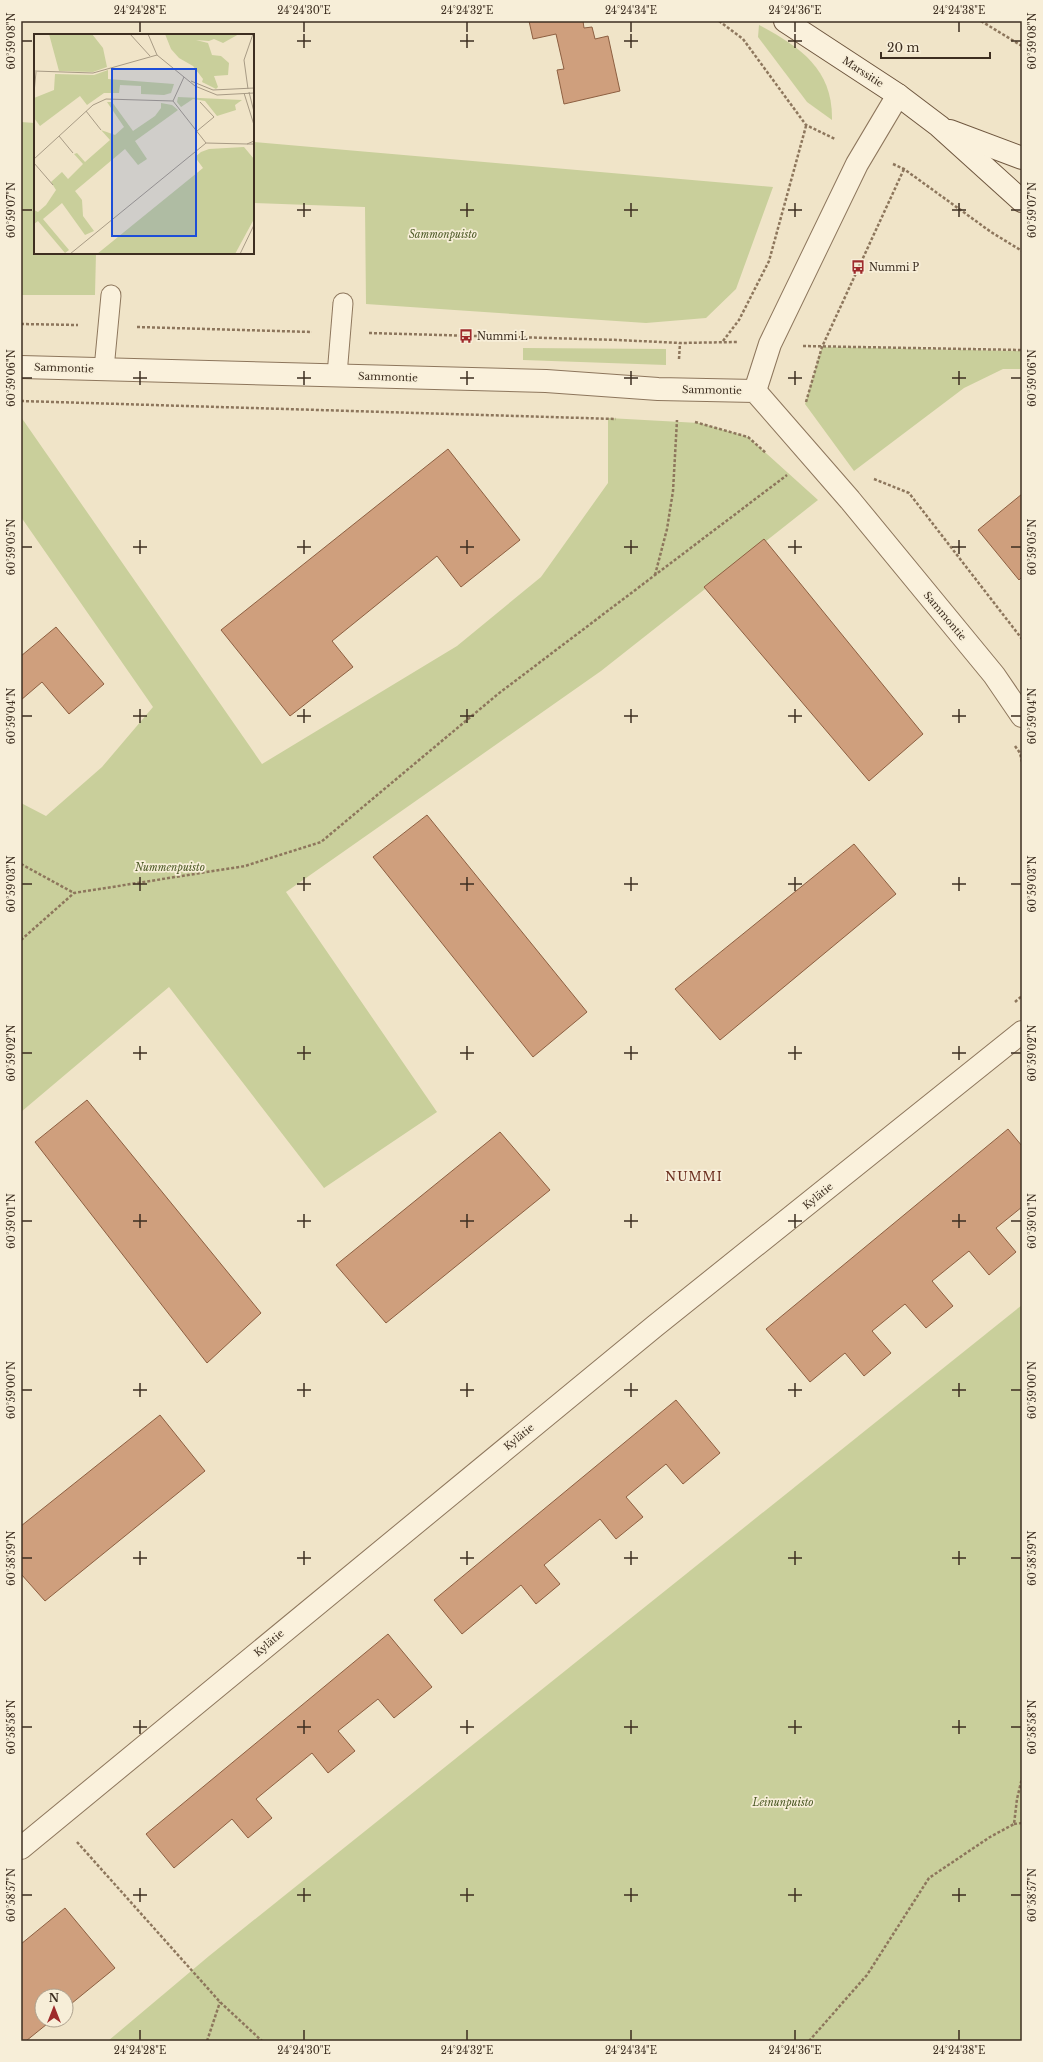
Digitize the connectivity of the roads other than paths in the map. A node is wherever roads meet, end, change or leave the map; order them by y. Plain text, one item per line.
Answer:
1 (785, 21) edge
2 (898, 95) junction
3 (938, 126) junction
4 (1022, 158) edge
5 (1022, 201) edge
6 (111, 295) dead end
7 (343, 303) dead end
8 (21, 367) edge
9 (104, 369) junction
10 (337, 375) junction
11 (756, 391) junction
12 (1022, 716) edge
13 (1022, 1032) edge
14 (21, 1848) edge

1 - 2 street, Marssitie
2 - 3 street, Marssitie
2 - 11 street, Sammontie
3 - 4 street, Marssitie
3 - 5 street, Marssitie
6 - 9 lane
7 - 10 lane
8 - 9 street, Sammontie
9 - 10 street, Sammontie
10 - 11 street, Sammontie
11 - 12 street, Sammontie
13 - 14 street, Kylätie

